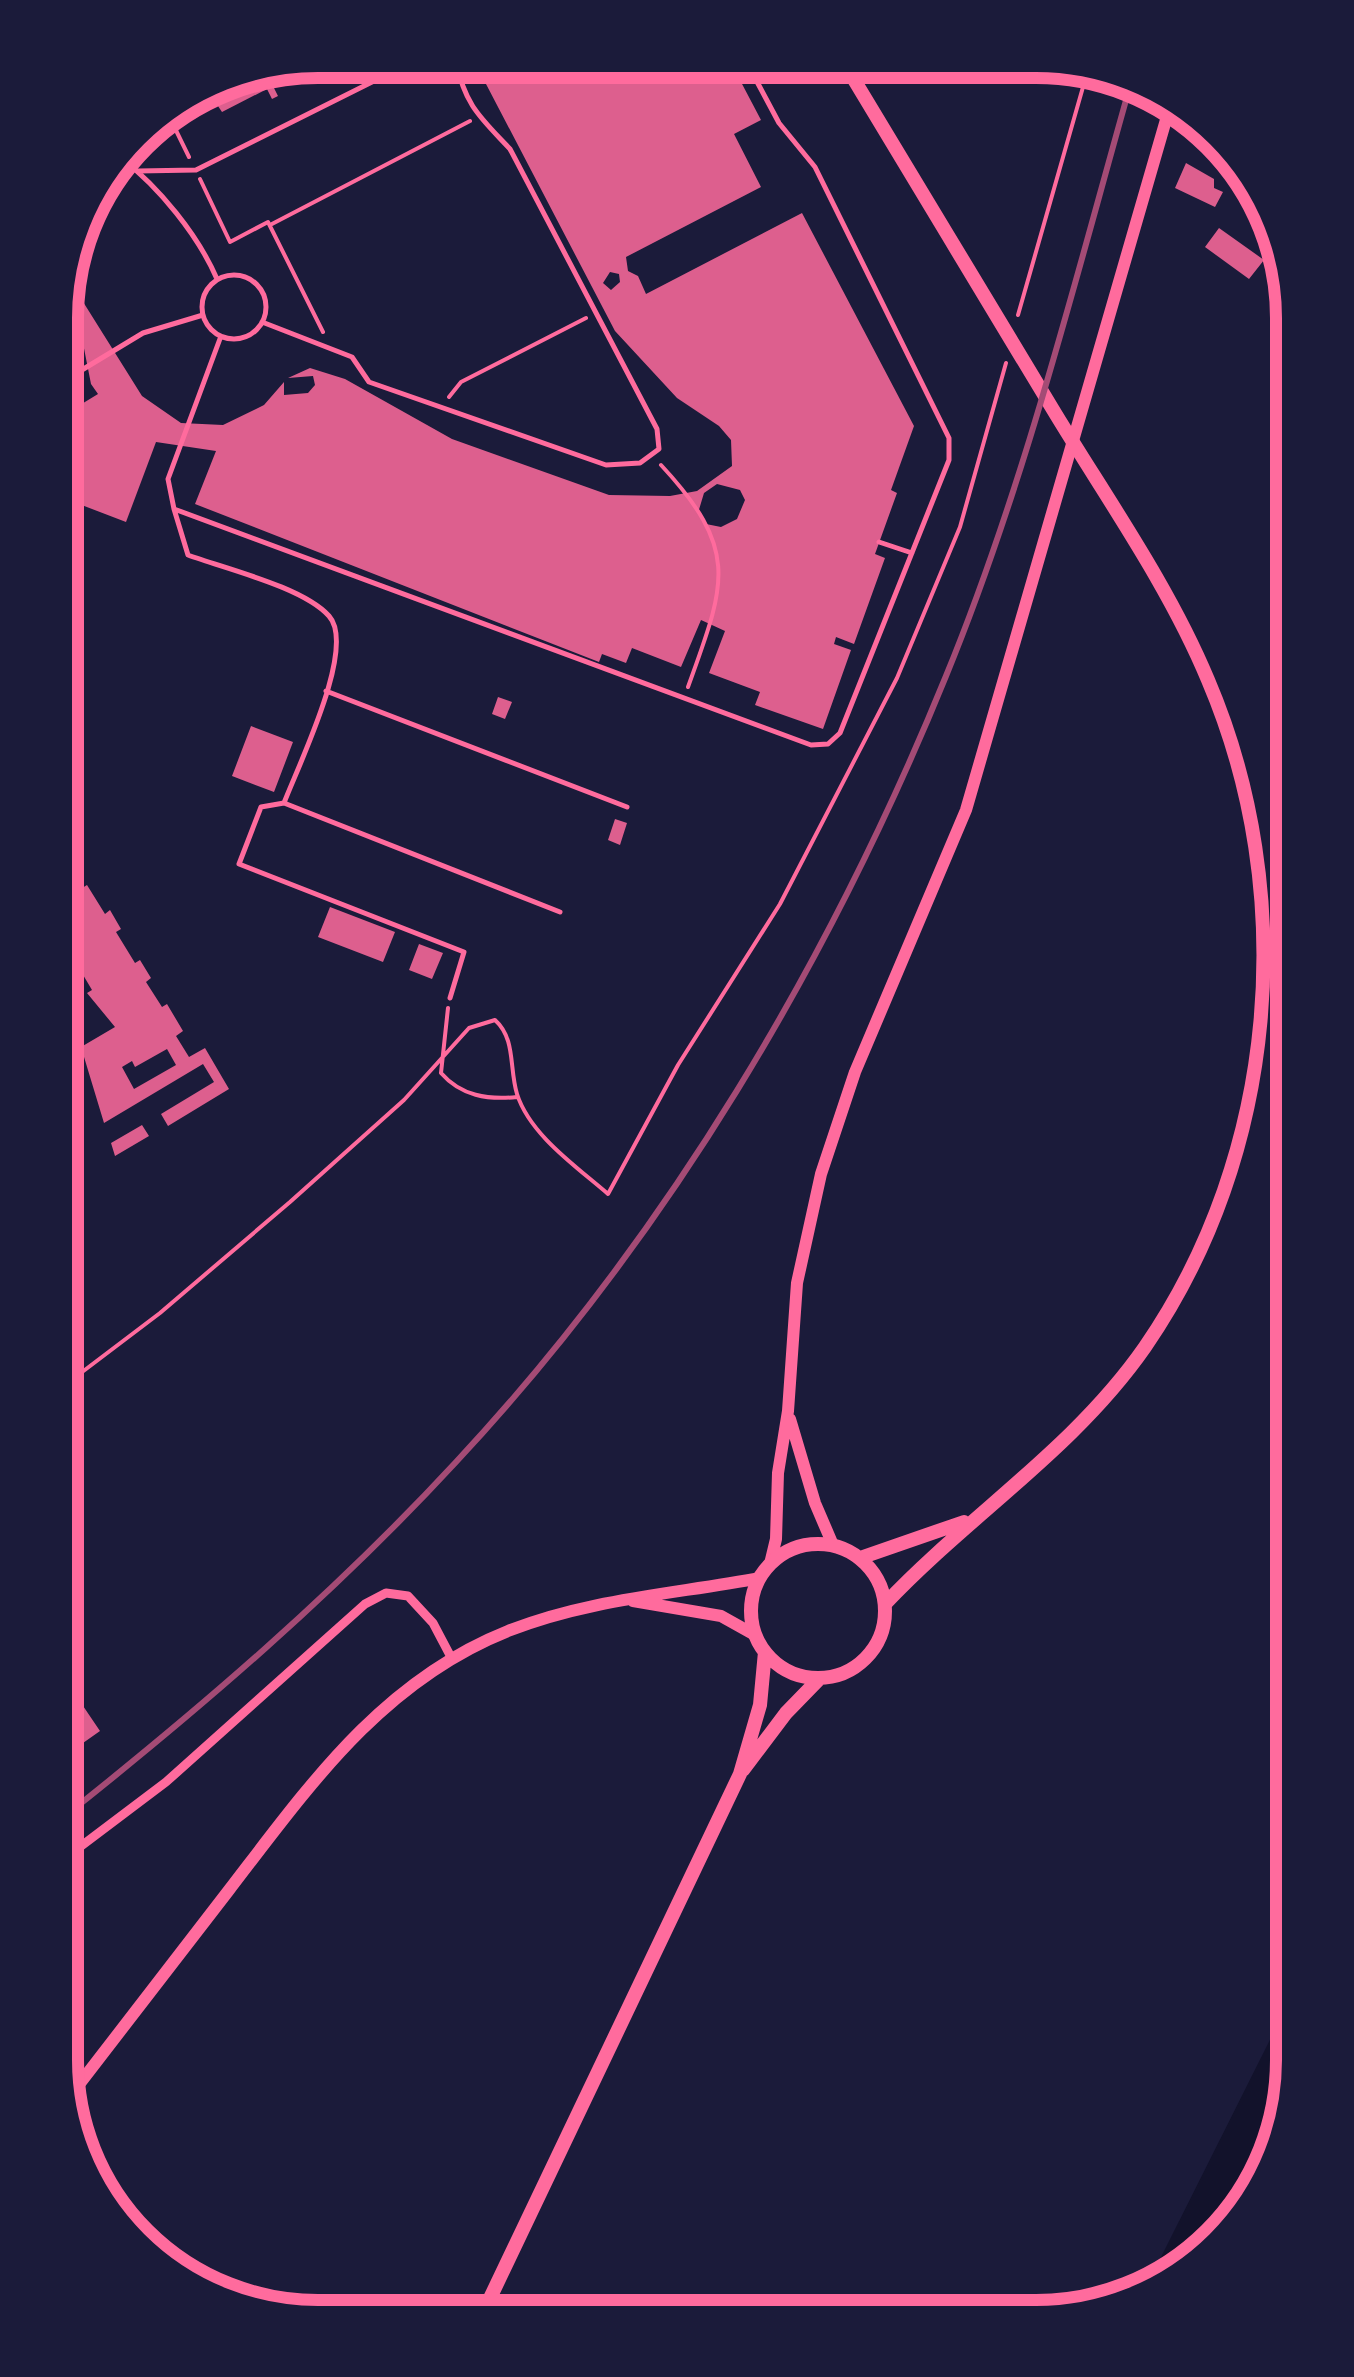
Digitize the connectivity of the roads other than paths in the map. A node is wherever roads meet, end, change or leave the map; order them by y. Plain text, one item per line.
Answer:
1 (378, 78) edge
2 (459, 78) edge
3 (755, 78) edge
4 (853, 78) edge
5 (1167, 116) edge
6 (131, 166) edge
7 (138, 172) junction
8 (217, 279) junction
9 (203, 315) junction
10 (262, 322) junction
11 (221, 336) junction
12 (78, 372) edge
13 (174, 509) junction
14 (880, 542) dead end
15 (912, 553) junction
16 (326, 691) junction
17 (284, 803) junction
18 (627, 807) dead end
19 (560, 912) dead end
20 (450, 998) road end
21 (788, 1411) junction
22 (970, 1520) junction
23 (833, 1545) junction
24 (860, 1558) junction
25 (770, 1564) junction
26 (760, 1578) junction
27 (625, 1599) junction
28 (885, 1604) junction
29 (755, 1634) junction
30 (765, 1652) junction
31 (452, 1659) junction
32 (820, 1678) junction
33 (740, 1774) junction
34 (78, 1848) edge
35 (80, 2084) edge
36 (489, 2300) edge

1 - 7 lane
2 - 10 lane
3 - 15 lane
4 - 22 main road
5 - 21 main road
6 - 7 lane
7 - 8 lane
8 - 9 lane
8 - 10 lane
9 - 11 lane
9 - 12 lane
10 - 11 lane
11 - 13 lane
13 - 15 lane
13 - 16 lane
14 - 15 lane
16 - 17 lane
16 - 18 lane
17 - 19 lane
17 - 20 lane
21 - 23 main road
21 - 25 main road
22 - 24 main road
22 - 28 main road
23 - 24 main road
23 - 25 main road
24 - 28 main road
25 - 26 main road
26 - 27 main road
26 - 29 main road
27 - 29 main road
27 - 31 main road
28 - 32 main road
29 - 30 main road
30 - 32 main road
30 - 33 main road
31 - 34 street
31 - 35 main road
32 - 33 main road
33 - 36 main road

